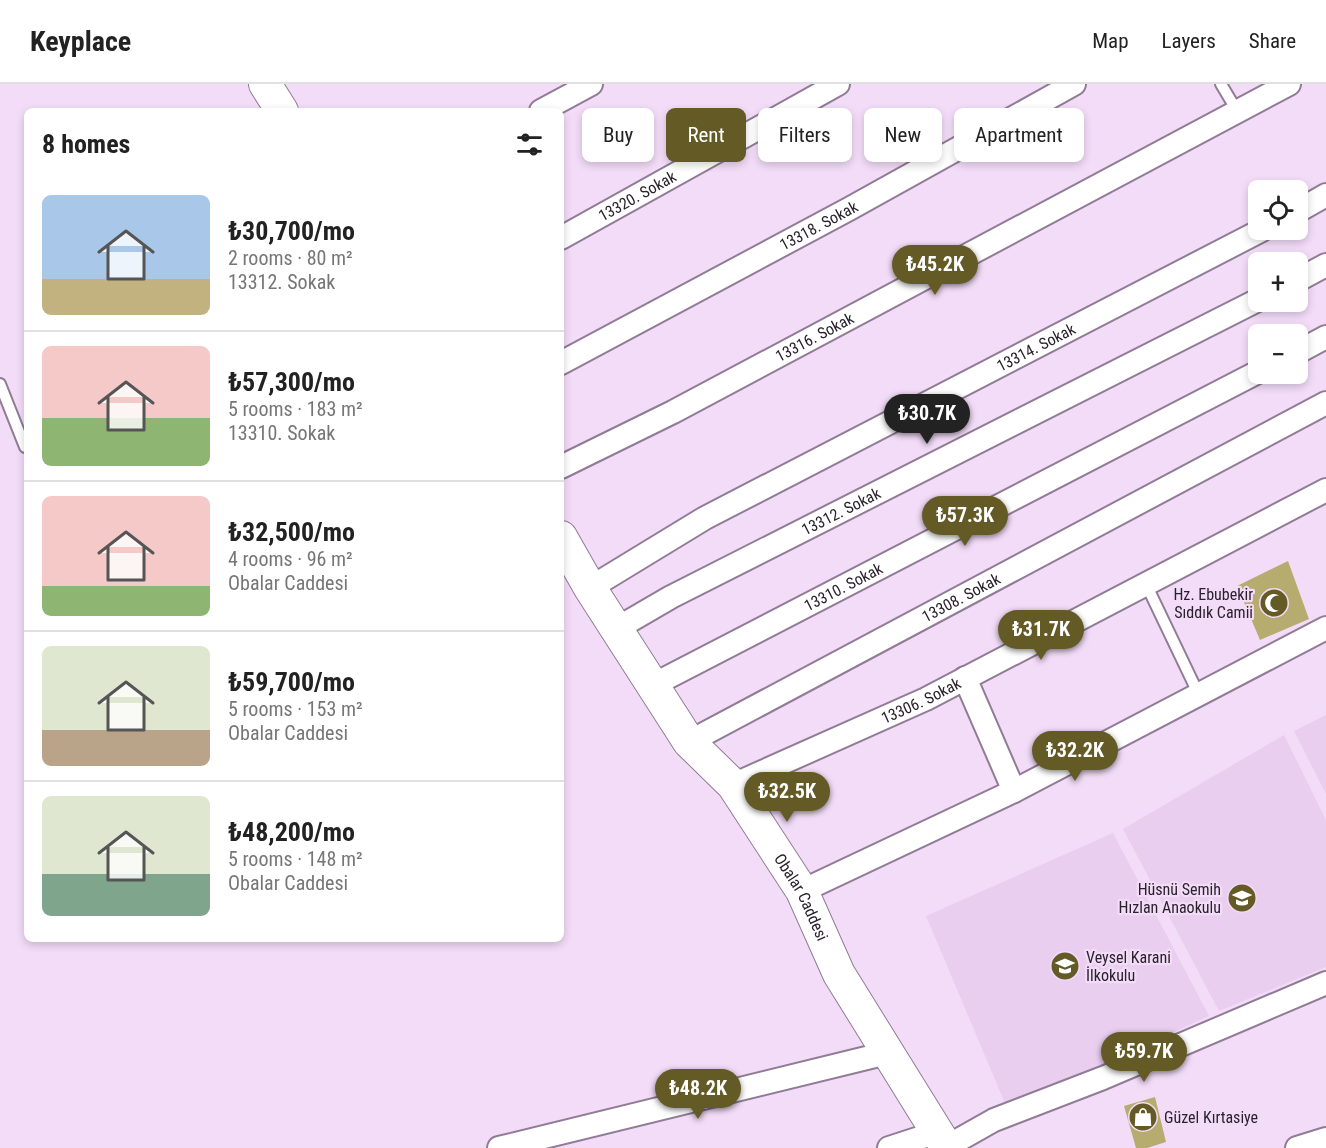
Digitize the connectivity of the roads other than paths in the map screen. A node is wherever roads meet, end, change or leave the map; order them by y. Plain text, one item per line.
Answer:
1 (265, 84) edge
2 (591, 84) edge
3 (838, 84) edge
4 (1074, 84) edge
5 (1221, 84) edge
6 (1289, 84) edge
7 (804, 92) edge
8 (280, 108) edge
9 (547, 108) edge
10 (1237, 111) junction
11 (1326, 195) edge
12 (1308, 205) edge
13 (564, 236) edge
14 (1248, 237) edge
15 (1326, 266) edge
16 (1308, 275) edge
17 (1248, 305) edge
18 (1326, 337) edge
19 (1308, 347) edge
20 (564, 361) edge
21 (1248, 377) edge
22 (0, 384) edge
23 (1326, 403) edge
24 (24, 444) edge
25 (564, 466) edge
26 (1326, 490) edge
27 (564, 542) edge
28 (1145, 582) junction
29 (590, 588) junction
30 (616, 628) junction
31 (1326, 628) edge
32 (965, 678) junction
33 (653, 685) junction
34 (1200, 695) junction
35 (690, 742) junction
36 (733, 785) junction
37 (1014, 791) junction
38 (802, 891) junction
39 (1326, 983) edge
40 (887, 1053) junction
41 (1326, 1139) edge
42 (943, 1142) edge
43 (499, 1148) edge
44 (889, 1148) edge
45 (1297, 1148) edge

1 - 8 main road
2 - 9 street
3 - 7 street, 13320. Sokak
4 - 20 street, 13318. Sokak
5 - 10 lane
6 - 10 street, 13316. Sokak
7 - 13 street, 13320. Sokak
10 - 25 street, 13316. Sokak
11 - 12 street
14 - 29 street, 13314. Sokak
15 - 16 street
17 - 30 street, 13312. Sokak
18 - 19 street
21 - 33 street, 13310. Sokak
22 - 24 lane
23 - 35 street, 13308. Sokak
26 - 28 street, 13306. Sokak
27 - 29 main road, Obalar Caddesi
28 - 32 street, 13306. Sokak
28 - 34 lane
29 - 30 main road, Obalar Caddesi
30 - 33 main road, Obalar Caddesi
31 - 34 street
32 - 36 street, 13306. Sokak
32 - 37 street
33 - 35 main road, Obalar Caddesi
34 - 37 street
35 - 36 main road, Obalar Caddesi
36 - 38 main road, Obalar Caddesi
37 - 38 street
38 - 40 main road, Obalar Caddesi
39 - 42 street
40 - 42 main road, Obalar Caddesi
40 - 43 street
41 - 45 street
42 - 44 street

